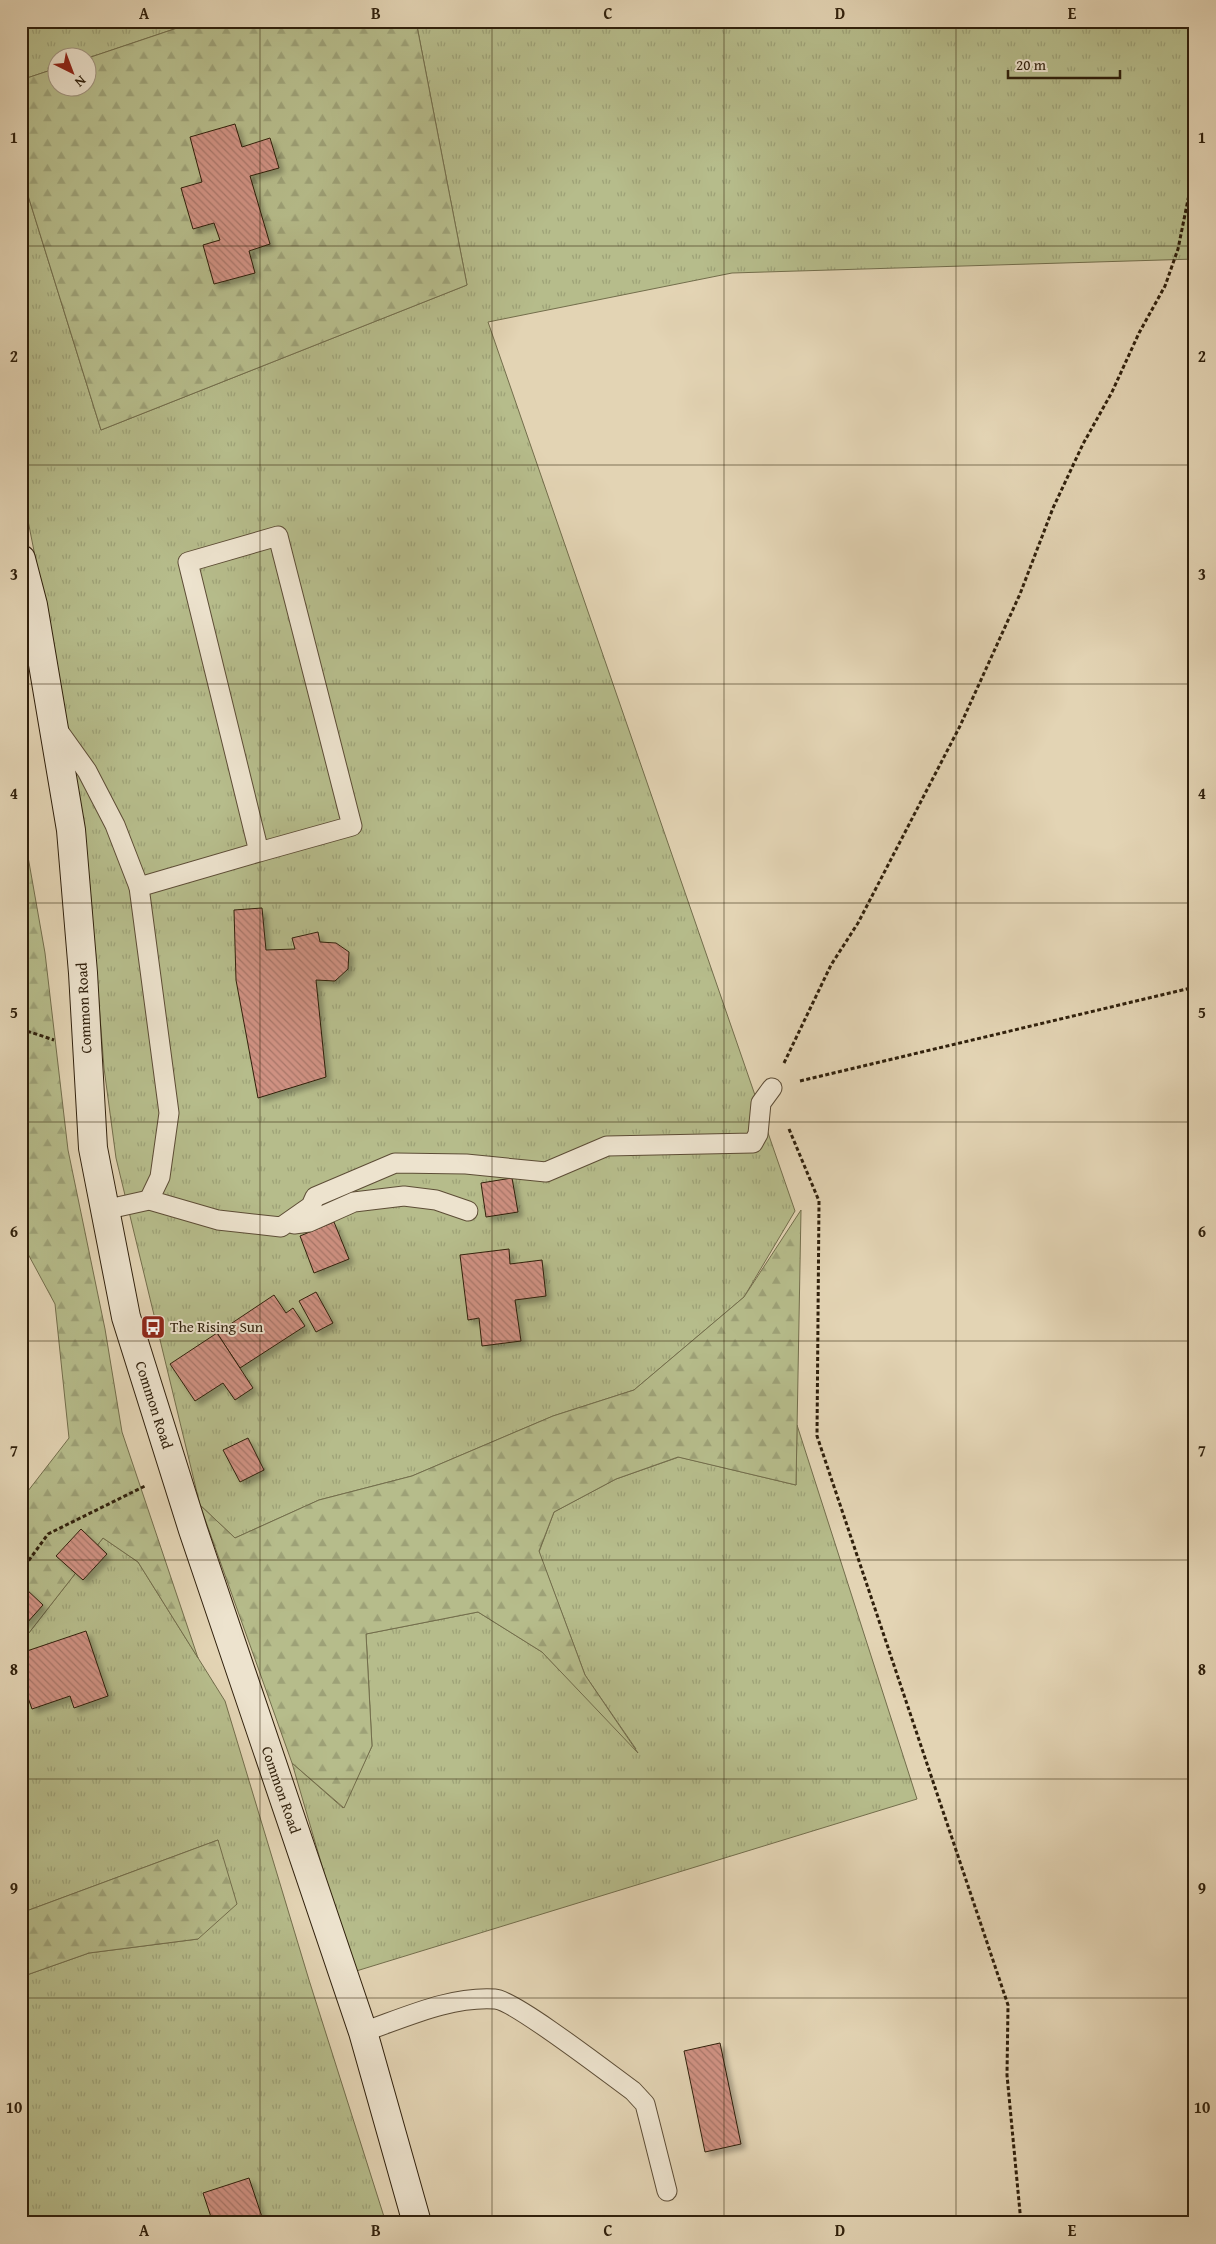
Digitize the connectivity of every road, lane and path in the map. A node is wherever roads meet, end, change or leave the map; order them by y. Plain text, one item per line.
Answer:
1 (1195, 165) edge
2 (21, 559) edge
3 (53, 724) junction
4 (259, 852) junction
5 (140, 887) junction
6 (1195, 987) edge
7 (772, 1088) junction
8 (149, 1200) junction
9 (104, 1210) junction
10 (468, 1211) dead end
11 (286, 1226) junction
12 (176, 1474) junction
13 (21, 1571) edge
14 (362, 2032) junction
15 (667, 2191) dead end
16 (417, 2223) edge
17 (1021, 2223) edge

1 - 7 path
2 - 3 street, Common Road
3 - 5 lane
3 - 9 street, Common Road
4 - 4 lane
4 - 5 lane
5 - 8 lane
6 - 7 path
7 - 11 lane
7 - 17 path
8 - 9 lane
8 - 11 lane
9 - 12 street, Common Road
10 - 11 lane
12 - 13 path
12 - 14 street, Common Road
14 - 15 lane
14 - 16 street, Common Road

